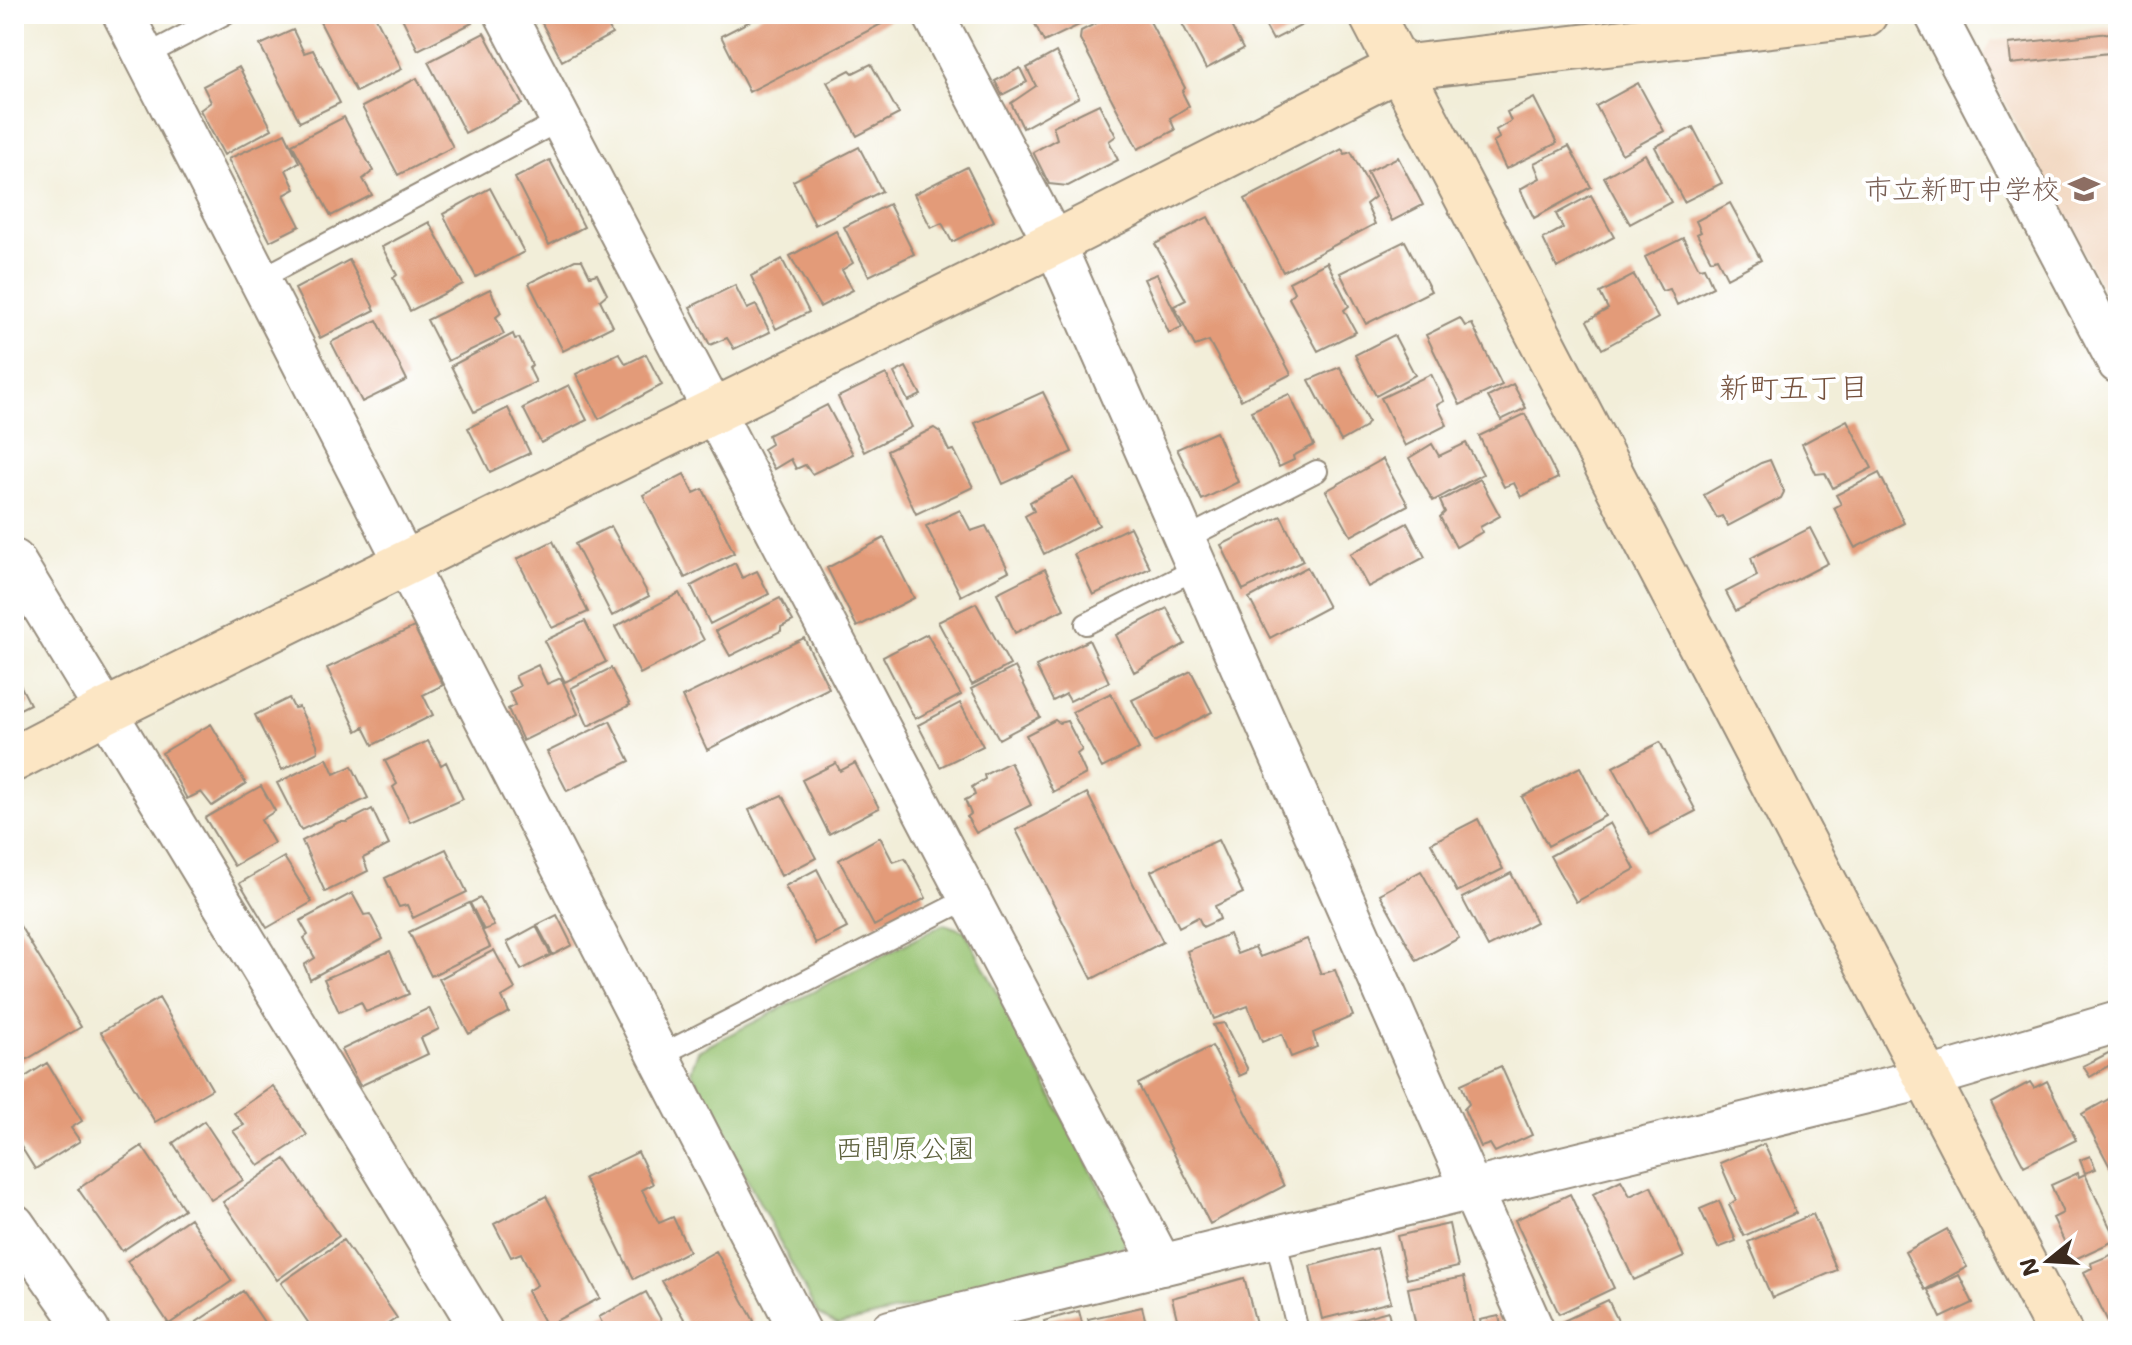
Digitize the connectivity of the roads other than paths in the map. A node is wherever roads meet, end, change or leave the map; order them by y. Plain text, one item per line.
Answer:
1 (123, 14) edge
2 (225, 14) edge
3 (505, 14) edge
4 (933, 14) edge
5 (1371, 14) edge
6 (1865, 14) edge
7 (1935, 14) edge
8 (145, 56) junction
9 (1399, 68) junction
10 (561, 120) junction
11 (1054, 243) junction
12 (260, 279) junction
13 (2118, 363) edge
14 (712, 410) junction
15 (1317, 471) dead end
16 (1191, 554) junction
17 (14, 560) edge
18 (406, 563) junction
19 (1086, 624) dead end
20 (106, 711) junction
21 (14, 759) edge
22 (969, 898) junction
23 (2118, 1022) edge
24 (659, 1056) junction
25 (1928, 1078) junction
26 (1472, 1188) junction
27 (14, 1224) edge
28 (1275, 1237) junction
29 (1162, 1265) junction
30 (89, 1331) edge
31 (482, 1331) edge
32 (800, 1331) edge
33 (890, 1331) edge
34 (1298, 1331) edge
35 (1534, 1331) edge
36 (2059, 1331) edge

1 - 8 street
2 - 8 lane
3 - 10 street
4 - 11 street
5 - 9 street
6 - 9 street
7 - 13 street
8 - 12 street
9 - 11 street
9 - 25 street
10 - 12 lane
10 - 14 street
11 - 14 street
11 - 16 street
12 - 18 street
14 - 18 street
14 - 22 street
15 - 16 lane
16 - 19 lane
16 - 26 street
17 - 20 street
18 - 20 street
18 - 24 street
20 - 21 street
20 - 31 street
22 - 24 lane
22 - 29 street
23 - 25 street
24 - 32 street
25 - 26 street
25 - 36 street
26 - 28 street
26 - 35 street
27 - 30 street
28 - 29 street
28 - 34 lane
29 - 33 street

